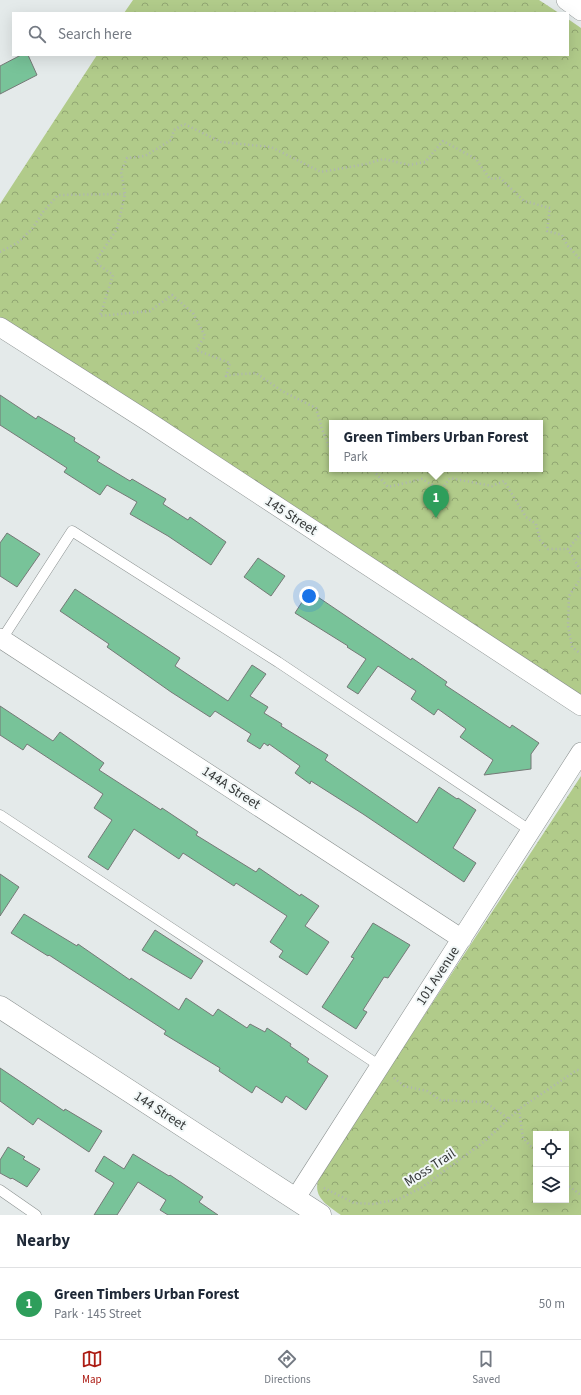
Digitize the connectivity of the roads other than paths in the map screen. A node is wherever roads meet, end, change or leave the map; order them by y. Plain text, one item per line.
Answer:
1 (566, 0) edge
2 (581, 11) edge
3 (0, 327) edge
4 (1, 638) edge
5 (581, 706) edge
6 (581, 752) edge
7 (0, 815) edge
8 (531, 831) junction
9 (462, 938) junction
10 (0, 1007) edge
11 (380, 1066) junction
12 (0, 1190) edge
13 (295, 1199) junction
14 (36, 1215) edge
15 (320, 1215) edge

1 - 2 street
3 - 5 street, 145 Street
4 - 8 lane
4 - 9 street, 144A Street
6 - 8 street, 101 Avenue
7 - 11 lane
8 - 9 street, 101 Avenue
9 - 11 street, 101 Avenue
10 - 13 main road, 144 Street
11 - 13 street, 101 Avenue
12 - 14 lane
13 - 15 main road, 144 Street

